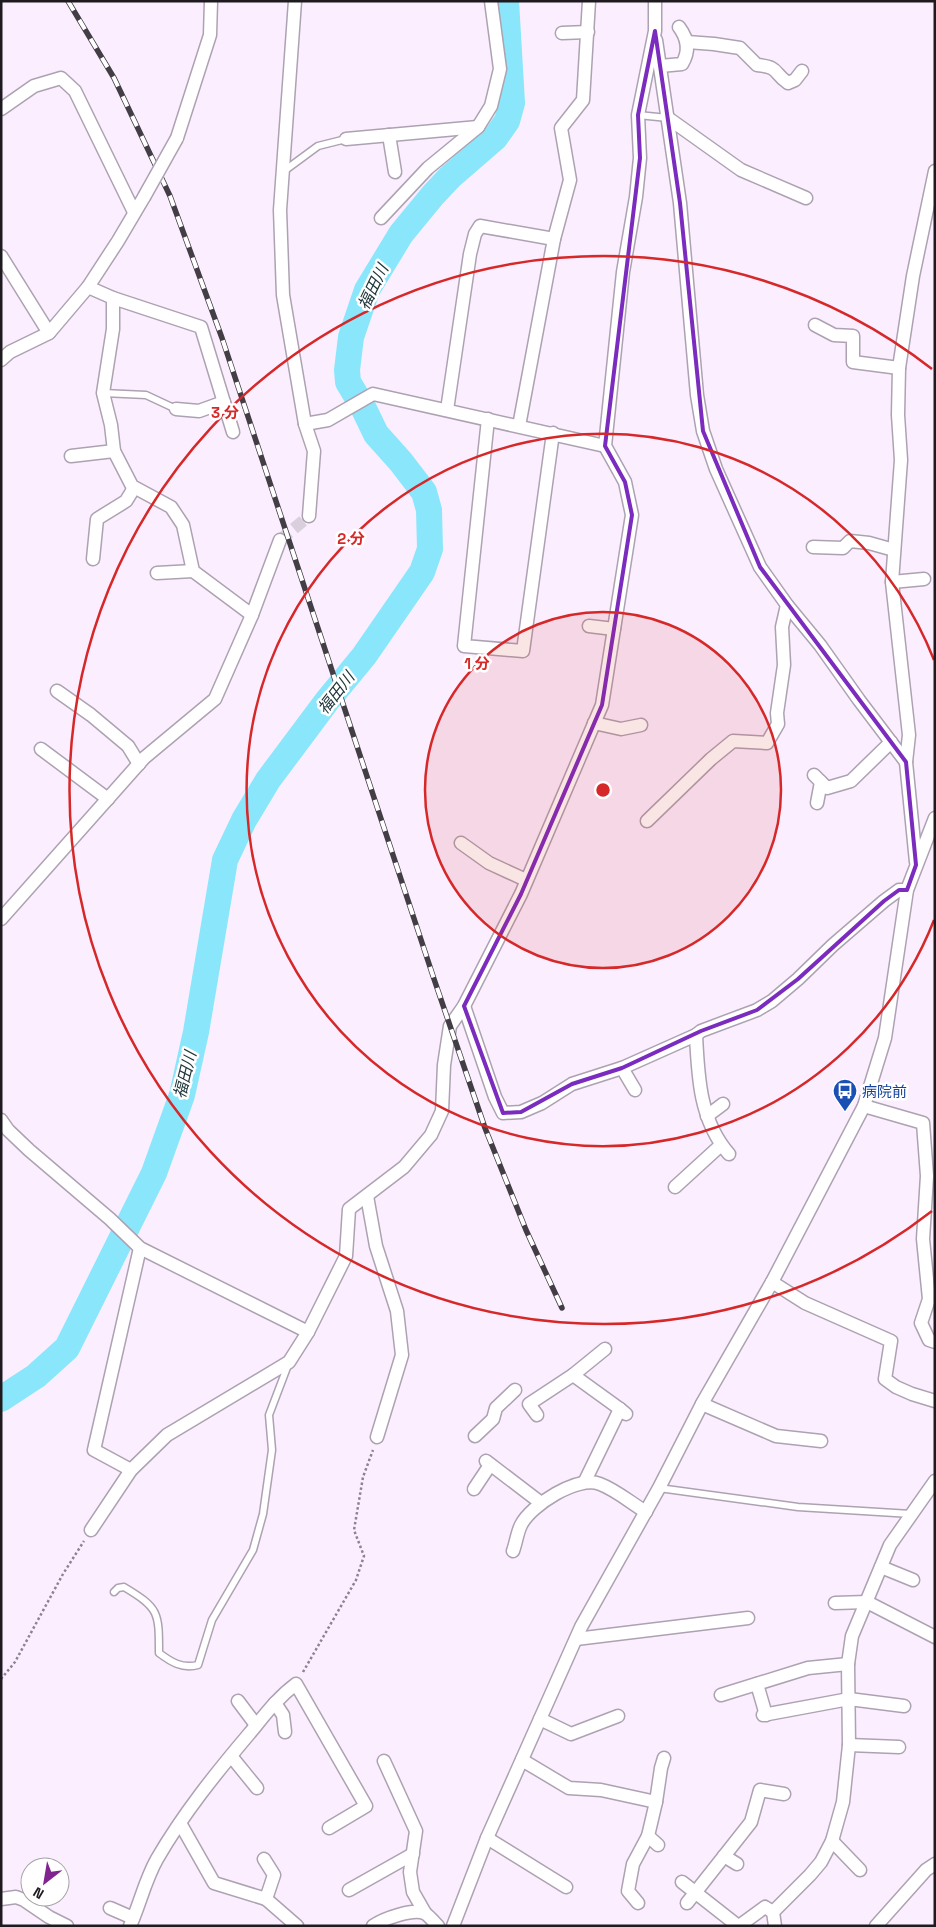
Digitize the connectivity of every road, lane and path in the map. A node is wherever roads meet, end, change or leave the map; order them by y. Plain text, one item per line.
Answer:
1 (212, 1) edge
2 (295, 1) edge
3 (491, 1) edge
4 (589, 1) edge
5 (655, 1) edge
6 (679, 27) dead end
7 (655, 31) junction
8 (588, 32) junction
9 (562, 33) dead end
10 (687, 42) junction
11 (660, 66) junction
12 (802, 71) dead end
13 (1, 109) edge
14 (638, 116) junction
15 (668, 118) junction
16 (478, 127) junction
17 (389, 135) junction
18 (346, 139) joint
19 (935, 171) edge
20 (283, 172) junction
21 (395, 172) dead end
22 (806, 198) dead end
23 (134, 212) junction
24 (381, 218) dead end
25 (554, 239) junction
26 (1, 256) edge
27 (88, 287) junction
28 (113, 298) junction
29 (815, 325) dead end
30 (49, 333) junction
31 (1, 360) edge
32 (899, 368) junction
33 (103, 393) junction
34 (224, 402) junction
35 (176, 409) joint
36 (447, 410) junction
37 (488, 419) junction
38 (305, 424) junction
39 (519, 426) junction
40 (233, 432) dead end
41 (553, 433) junction
42 (605, 446) junction
43 (114, 451) junction
44 (71, 456) dead end
45 (134, 488) junction
46 (309, 516) dead end
47 (280, 540) tunnel mouth
48 (813, 547) dead end
49 (894, 550) junction
50 (93, 559) dead end
51 (193, 570) junction
52 (157, 573) dead end
53 (924, 579) dead end
54 (892, 582) junction
55 (787, 605) junction
56 (252, 615) junction
57 (589, 626) dead end
58 (614, 629) junction
59 (57, 691) dead end
60 (594, 723) junction
61 (641, 725) dead end
62 (891, 742) junction
63 (42, 749) dead end
64 (906, 762) junction
65 (139, 764) junction
66 (108, 799) junction
67 (817, 803) dead end
68 (935, 818) edge
69 (646, 821) dead end
70 (461, 843) dead end
71 (916, 865) junction
72 (526, 880) junction
73 (907, 890) junction
74 (1, 919) edge
75 (464, 1006) junction
76 (696, 1035) junction
77 (622, 1068) junction
78 (635, 1090) dead end
79 (723, 1104) dead end
80 (864, 1106) junction
81 (707, 1116) junction
82 (1, 1120) edge
83 (675, 1186) dead end
84 (367, 1196) junction
85 (140, 1248) junction
86 (772, 1282) junction
87 (308, 1332) junction
88 (935, 1342) edge
89 (604, 1349) dead end
90 (289, 1362) junction
91 (572, 1375) junction
92 (935, 1400) edge
93 (702, 1404) junction
94 (475, 1436) dead end
95 (377, 1438) joint
96 (821, 1442) dead end
97 (131, 1470) junction
98 (935, 1480) edge
99 (585, 1481) junction
100 (660, 1488) junction
101 (474, 1489) dead end
102 (541, 1503) junction
103 (646, 1512) junction
104 (911, 1514) junction
105 (91, 1530) joint
106 (513, 1551) dead end
107 (881, 1567) junction
108 (913, 1580) dead end
109 (114, 1592) dead end
110 (867, 1602) junction
111 (835, 1603) dead end
112 (748, 1618) dead end
113 (935, 1637) edge
114 (576, 1640) junction
115 (848, 1664) junction
116 (1, 1679) edge
117 (296, 1684) junction
118 (757, 1684) junction
119 (721, 1695) dead end
120 (848, 1699) junction
121 (238, 1701) dead end
122 (275, 1703) junction
123 (904, 1706) dead end
124 (618, 1716) dead end
125 (540, 1719) junction
126 (256, 1725) junction
127 (285, 1732) dead end
128 (849, 1745) junction
129 (899, 1748) dead end
130 (231, 1756) junction
131 (664, 1758) dead end
132 (522, 1760) junction
133 (384, 1761) dead end
134 (257, 1788) dead end
135 (784, 1794) dead end
136 (656, 1802) junction
137 (180, 1823) junction
138 (328, 1828) dead end
139 (487, 1838) junction
140 (832, 1841) junction
141 (413, 1854) junction
142 (724, 1856) junction
143 (264, 1859) dead end
144 (737, 1864) dead end
145 (935, 1864) edge
146 (860, 1870) dead end
147 (682, 1882) dead end
148 (566, 1887) dead end
149 (349, 1890) dead end
150 (695, 1892) junction
151 (1, 1899) edge
152 (266, 1899) junction
153 (638, 1903) dead end
154 (686, 1904) dead end
155 (110, 1908) dead end
156 (773, 1912) junction
157 (425, 1913) junction
158 (131, 1922) edge
159 (67, 1926) edge
160 (297, 1926) edge
161 (373, 1926) edge
162 (438, 1926) edge
163 (453, 1926) edge
164 (739, 1926) edge
165 (775, 1926) edge
166 (876, 1926) edge

1 - 23 street, bridge
2 - 20 street
3 - 16 street
4 - 8 street
5 - 7 street
6 - 10 street
7 - 11 street
7 - 14 street
8 - 9 street
8 - 25 street
10 - 11 street
10 - 12 street
11 - 15 street
13 - 23 street
14 - 15 lane
14 - 42 street
15 - 22 street
15 - 55 street
16 - 17 street
16 - 24 street
17 - 18 street
17 - 21 street
18 - 20 lane
19 - 32 street
20 - 38 street
23 - 27 street
25 - 36 street
25 - 39 street
26 - 30 street
27 - 28 street
27 - 30 street
28 - 33 street
28 - 34 street
29 - 32 street
30 - 31 street
32 - 49 street
33 - 35 lane
33 - 43 street
34 - 35 street
34 - 40 street
36 - 37 street
36 - 38 street
37 - 39 street
37 - 41 street
38 - 46 street
39 - 41 street
41 - 42 street
42 - 58 street
43 - 44 street
43 - 45 street
45 - 50 street
45 - 51 street
47 - 56 street
48 - 49 street
49 - 54 street
51 - 52 street
51 - 56 street
53 - 54 street
54 - 64 street
55 - 62 street
55 - 69 street
56 - 65 street
57 - 58 street
58 - 60 street
59 - 65 street
60 - 61 street
60 - 72 street
62 - 64 street
62 - 67 street
63 - 66 street
64 - 71 street
65 - 66 street
66 - 74 street
68 - 71 street
70 - 72 street
71 - 73 street
72 - 75 street
73 - 76 street
73 - 80 street
75 - 77 street
75 - 84 street
76 - 77 street
76 - 81 street
77 - 78 street
79 - 81 street
80 - 86 street
80 - 88 street
81 - 83 street
82 - 85 street
84 - 87 street
84 - 95 street
85 - 87 street
85 - 97 street
86 - 92 street
86 - 93 street
87 - 90 street
89 - 91 street
90 - 97 street
90 - 109 lane
91 - 94 street
91 - 99 street
93 - 96 street
93 - 100 street
95 - 117 path
97 - 105 street
98 - 104 street
99 - 102 street
99 - 103 street
100 - 103 street
100 - 104 lane
101 - 102 street
102 - 106 street
103 - 114 street
104 - 107 street
105 - 116 path
107 - 108 street
107 - 110 street
110 - 111 street
110 - 113 street
110 - 115 street
112 - 114 street
114 - 125 street
115 - 118 street
115 - 120 street
117 - 122 street
117 - 138 street
118 - 119 street
118 - 120 street
120 - 123 street
120 - 128 street
121 - 126 street
122 - 126 street
122 - 127 street
124 - 125 street
125 - 132 street
126 - 130 street
128 - 129 street
128 - 140 street
130 - 134 street
130 - 137 street
131 - 136 street
132 - 136 street
132 - 139 street
133 - 141 street
135 - 142 street
136 - 153 street
137 - 152 street
137 - 158 street
139 - 148 street
139 - 163 street
140 - 146 street
140 - 156 street
141 - 149 street
141 - 157 street
142 - 144 street
142 - 150 street
143 - 152 street
145 - 166 street
147 - 150 street
150 - 154 street
150 - 164 street
151 - 159 street
152 - 160 street
155 - 158 street
156 - 164 street
156 - 165 street
157 - 161 street
157 - 162 street

